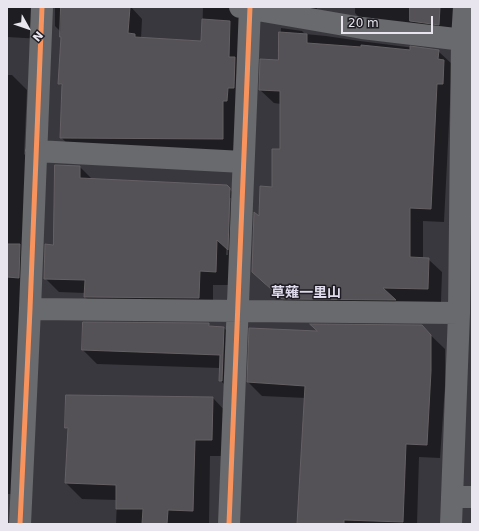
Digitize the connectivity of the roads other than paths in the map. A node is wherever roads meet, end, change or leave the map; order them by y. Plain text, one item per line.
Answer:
1 (42, 7) edge
2 (464, 7) edge
3 (246, 8) edge
4 (467, 41) edge
5 (36, 151) junction
6 (243, 162) junction
7 (30, 309) junction
8 (238, 310) junction
9 (459, 313) junction
10 (464, 373) edge
11 (462, 497) edge
12 (20, 524) edge
13 (229, 524) edge
14 (451, 524) edge

1 - 5 street
2 - 4 street
3 - 4 street
3 - 6 street
4 - 9 street
5 - 6 street
5 - 7 street
6 - 8 street
7 - 8 street
7 - 12 street
8 - 9 street
8 - 13 street
9 - 10 street
10 - 11 street
11 - 14 street

